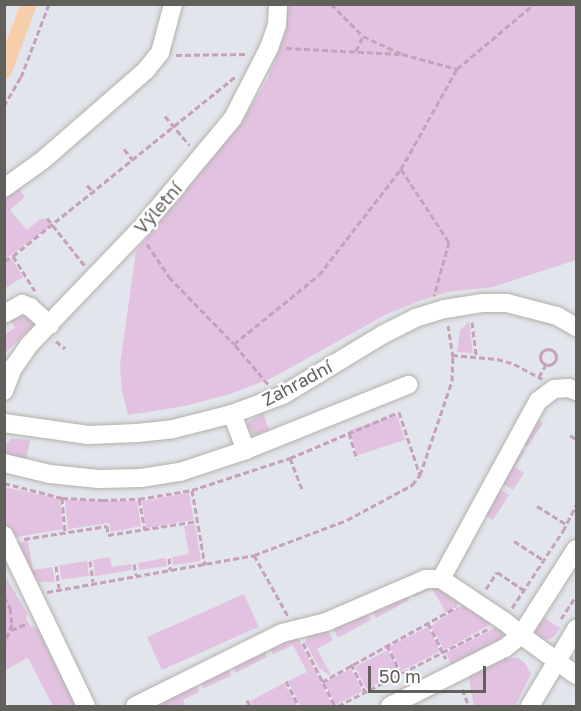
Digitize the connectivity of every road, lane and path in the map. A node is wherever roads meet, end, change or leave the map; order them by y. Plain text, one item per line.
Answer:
1 (49, 4) edge
2 (173, 4) edge
3 (278, 4) edge
4 (331, 4) edge
5 (534, 4) edge
6 (363, 36) junction
7 (269, 48) junction
8 (356, 51) junction
9 (402, 54) junction
10 (457, 69) junction
11 (237, 76) dead end
12 (4, 106) edge
13 (165, 116) dead end
14 (175, 127) junction
15 (192, 148) dead end
16 (124, 149) dead end
17 (133, 160) junction
18 (401, 169) junction
19 (87, 185) dead end
20 (4, 188) edge
21 (94, 193) junction
22 (47, 218) dead end
23 (54, 226) junction
24 (139, 231) junction
25 (13, 256) junction
26 (4, 261) edge
27 (86, 267) dead end
28 (36, 294) dead end
29 (424, 301) dead end
30 (440, 301) junction
31 (4, 314) edge
32 (472, 322) dead end
33 (576, 327) edge
34 (50, 331) junction
35 (234, 344) junction
36 (65, 346) dead end
37 (453, 355) junction
38 (476, 356) junction
39 (545, 365) junction
40 (539, 377) junction
41 (266, 382) junction
42 (408, 384) dead end
43 (257, 386) dead end
44 (276, 388) junction
45 (554, 389) junction
46 (4, 391) edge
47 (576, 391) edge
48 (232, 414) junction
49 (4, 423) edge
50 (349, 433) dead end
51 (570, 435) dead end
52 (576, 439) edge
53 (246, 450) junction
54 (290, 458) dead end
55 (357, 459) dead end
56 (4, 463) edge
57 (192, 489) dead end
58 (302, 489) dead end
59 (62, 498) dead end
60 (139, 499) dead end
61 (537, 506) dead end
62 (198, 521) junction
63 (567, 524) dead end
64 (145, 530) junction
65 (66, 532) junction
66 (6, 538) edge
67 (514, 541) dead end
68 (576, 549) edge
69 (254, 555) junction
70 (169, 558) dead end
71 (90, 561) dead end
72 (543, 561) dead end
73 (134, 564) dead end
74 (206, 565) junction
75 (56, 566) dead end
76 (170, 570) junction
77 (495, 571) dead end
78 (136, 575) junction
79 (441, 579) junction
80 (93, 582) junction
81 (59, 589) junction
82 (524, 590) dead end
83 (34, 594) junction
84 (576, 596) edge
85 (4, 597) edge
86 (468, 598) junction
87 (558, 623) dead end
88 (428, 624) junction
89 (576, 629) edge
90 (296, 630) junction
91 (521, 635) junction
92 (4, 645) edge
93 (387, 646) junction
94 (558, 660) junction
95 (352, 665) junction
96 (401, 674) dead end
97 (454, 674) junction
98 (576, 675) edge
99 (286, 681) dead end
100 (322, 682) junction
101 (365, 692) dead end
102 (248, 700) dead end
103 (86, 706) edge
104 (135, 706) edge
105 (250, 706) edge
106 (299, 706) edge
107 (335, 706) edge
108 (390, 706) edge
109 (530, 706) edge

1 - 12 path
2 - 20 street
3 - 7 street, Výletní
4 - 6 path
5 - 10 path
6 - 8 path
6 - 9 path
7 - 8 path
7 - 24 street, Výletní
8 - 9 path
9 - 10 path
10 - 18 path
11 - 14 path
13 - 14 path
14 - 15 path
14 - 17 path
16 - 17 path
17 - 21 path
18 - 30 path
18 - 35 path
19 - 21 path
21 - 23 path
22 - 23 path
23 - 25 path
23 - 27 path
24 - 34 street, Výletní
24 - 35 path
25 - 26 path
25 - 28 path
29 - 30 path
30 - 33 street, Zahradní
30 - 37 path
30 - 44 street, Zahradní
31 - 34 street
32 - 38 path
34 - 36 path
34 - 46 street, Výletní
35 - 41 path
37 - 38 path
37 - 69 path
38 - 40 path
39 - 39 path
39 - 40 path
40 - 45 path
41 - 43 path
41 - 44 path
41 - 44 path
42 - 53 street
44 - 48 street, Zahradní
45 - 47 street
45 - 79 street
48 - 49 street, Zahradní
48 - 53 street
50 - 55 path
51 - 52 path
53 - 56 street
54 - 58 path
57 - 62 path
59 - 65 path
60 - 64 path
61 - 63 path
62 - 64 path
62 - 74 path
64 - 65 path
65 - 66 path
66 - 83 street
67 - 72 path
68 - 91 street
69 - 74 path
69 - 90 path
70 - 76 path
71 - 80 path
73 - 78 path
74 - 76 path
75 - 81 path
76 - 78 path
77 - 82 path
78 - 80 path
79 - 86 street
79 - 90 street
80 - 81 path
81 - 83 path
83 - 103 street
84 - 87 path
85 - 92 path
86 - 88 path
86 - 91 street
88 - 93 path
88 - 97 path
89 - 94 street
90 - 100 path
90 - 104 street
91 - 94 street
91 - 97 street
93 - 95 path
93 - 96 path
94 - 98 street
94 - 109 street
95 - 100 path
95 - 101 path
97 - 108 street
99 - 106 path
100 - 107 path
102 - 105 path

